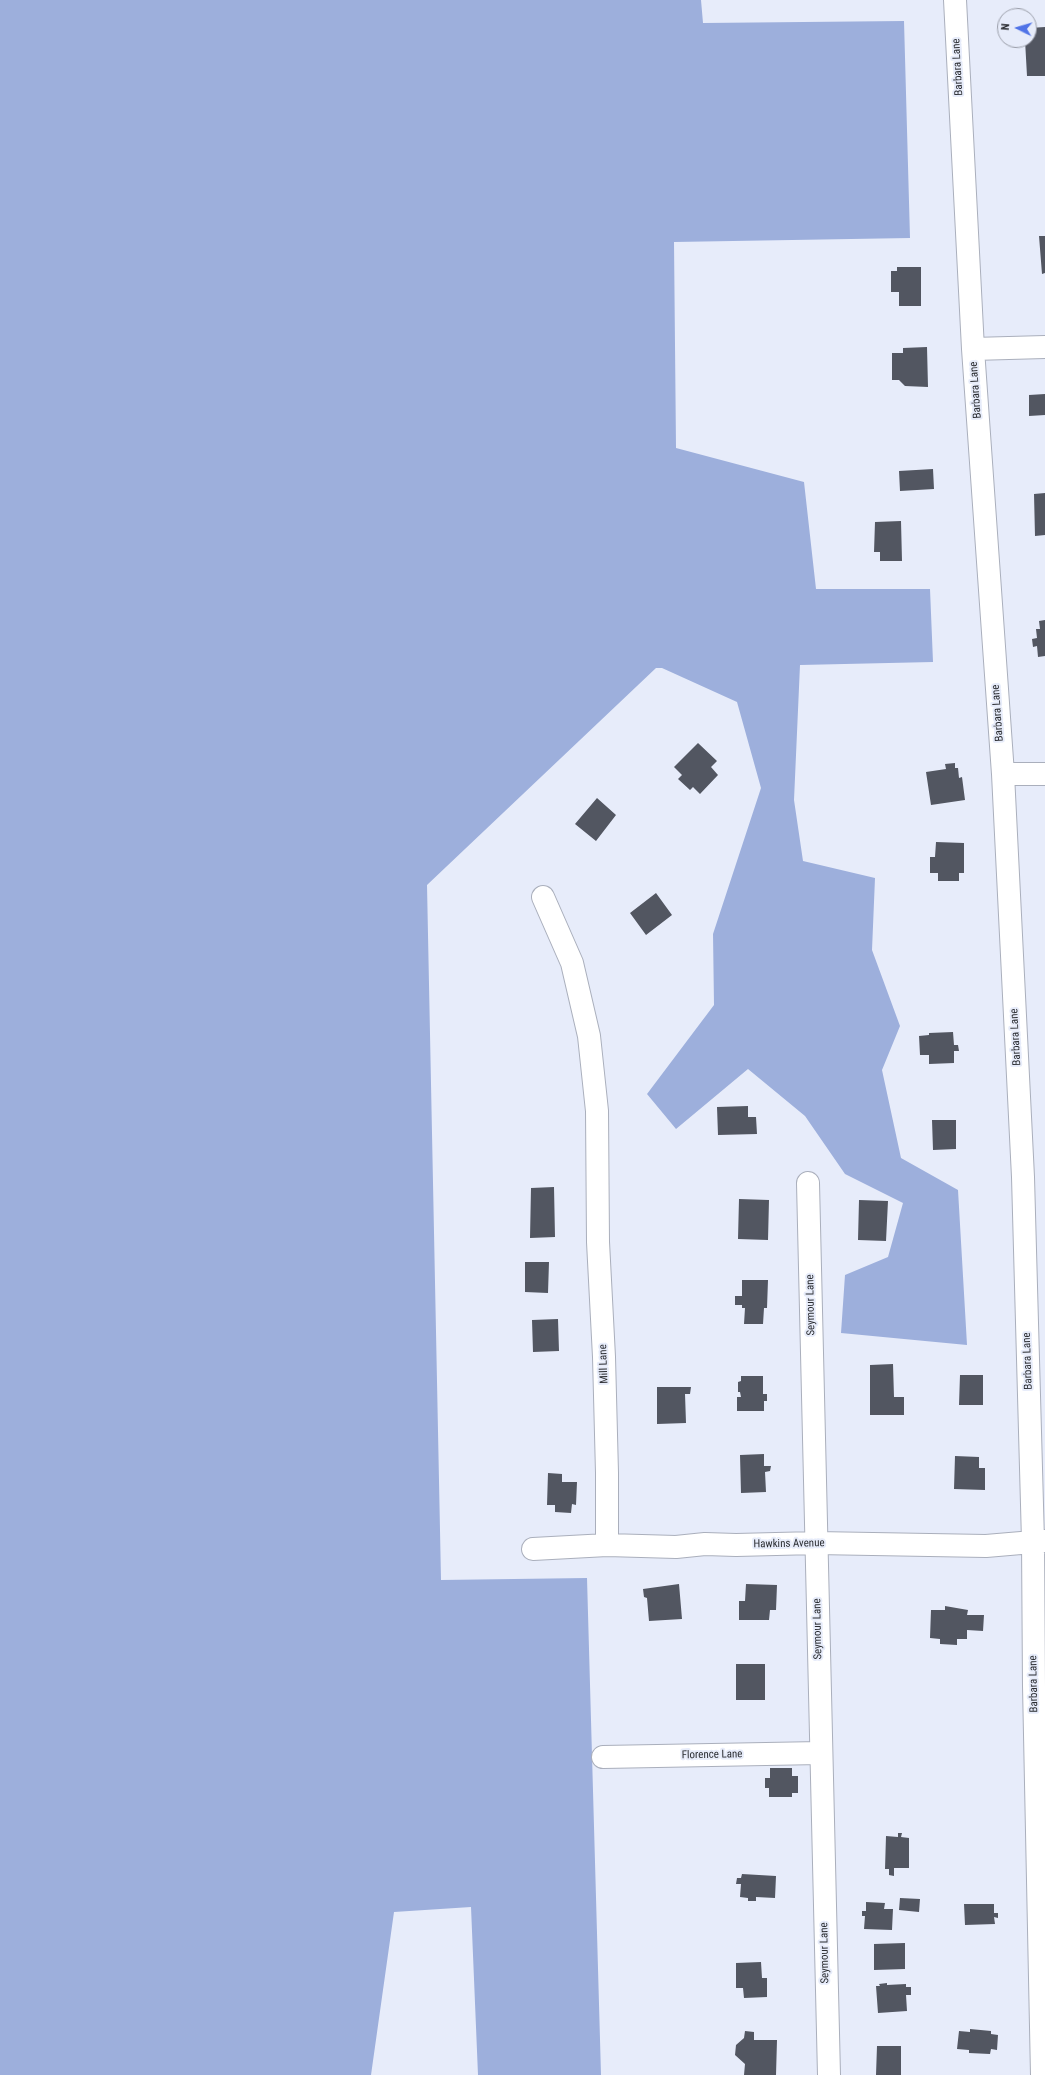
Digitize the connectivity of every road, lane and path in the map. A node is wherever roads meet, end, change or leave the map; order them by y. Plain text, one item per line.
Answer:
1 (955, 0) edge
2 (1045, 347) edge
3 (973, 349) junction
4 (1002, 774) junction
5 (1045, 774) edge
6 (543, 897) dead end
7 (808, 1183) dead end
8 (1039, 1541) edge
9 (816, 1543) junction
10 (607, 1545) junction
11 (533, 1549) dead end
12 (820, 1753) junction
13 (603, 1757) dead end
14 (828, 2075) edge
15 (1042, 2075) edge

1 - 3 street, Barbara Lane
2 - 3 street
3 - 4 street, Barbara Lane
4 - 5 street
4 - 8 street, Barbara Lane
6 - 10 street, Mill Lane
7 - 9 street, Seymour Lane
8 - 9 street, Hawkins Avenue
8 - 15 street, Barbara Lane
9 - 10 street, Hawkins Avenue
9 - 12 street, Seymour Lane
10 - 11 street, Hawkins Avenue
12 - 13 street, Florence Lane
12 - 14 street, Seymour Lane

